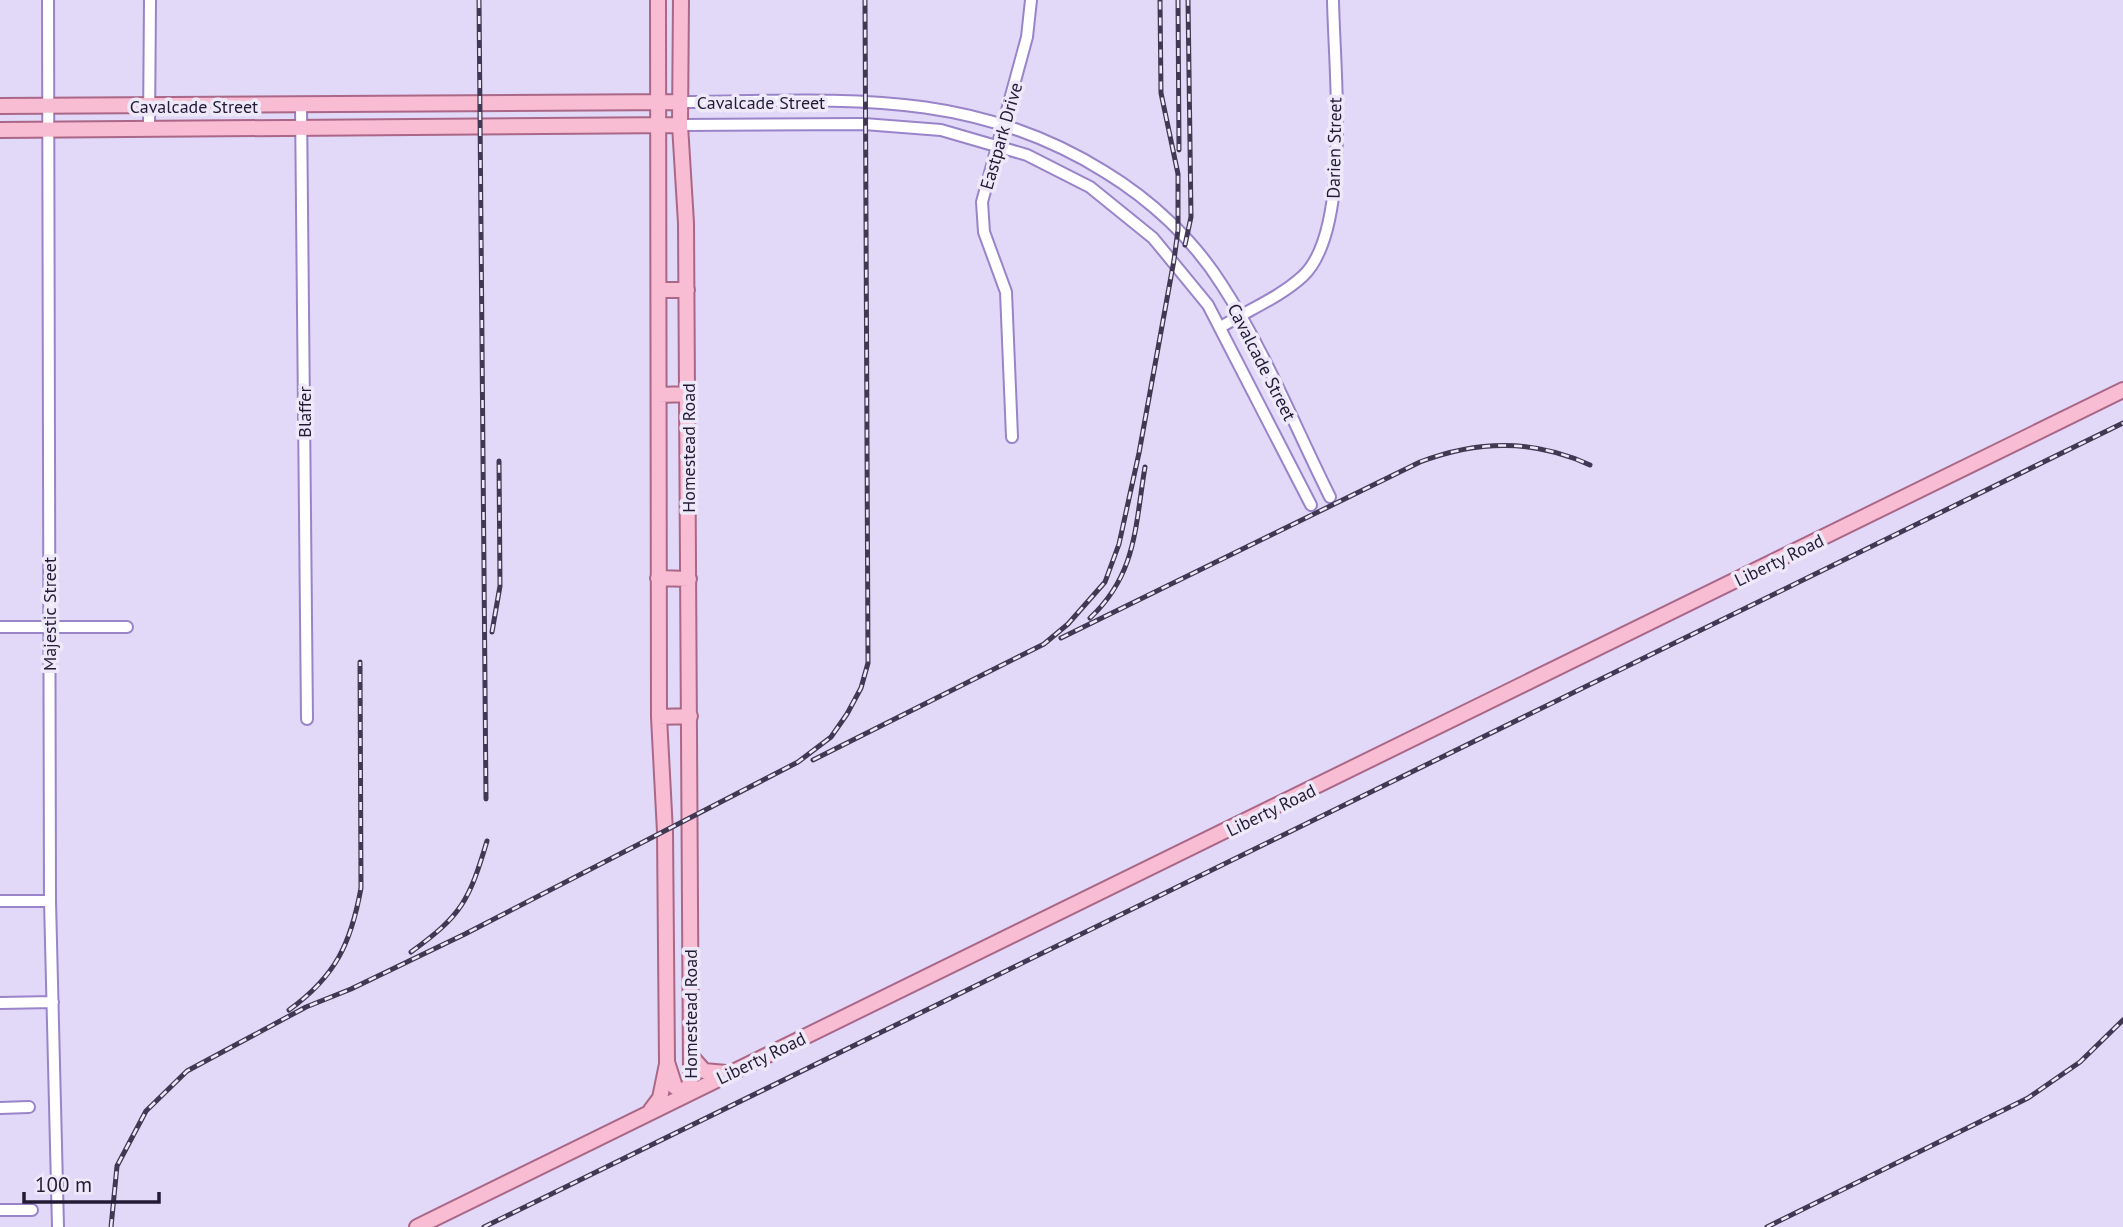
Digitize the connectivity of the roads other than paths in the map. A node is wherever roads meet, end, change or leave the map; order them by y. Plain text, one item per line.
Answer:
1 (48, 0) edge
2 (150, 0) edge
3 (658, 0) edge
4 (681, 0) edge
5 (1031, 0) edge
6 (1333, 0) edge
7 (834, 101) junction
8 (680, 102) junction
9 (657, 103) junction
10 (301, 105) junction
11 (0, 106) edge
12 (48, 106) junction
13 (149, 106) junction
14 (1002, 122) junction
15 (835, 124) junction
16 (656, 125) junction
17 (680, 125) junction
18 (149, 128) junction
19 (302, 129) junction
20 (0, 130) edge
21 (48, 130) junction
22 (996, 144) junction
23 (1098, 167) junction
24 (1086, 185) junction
25 (659, 290) junction
26 (687, 290) junction
27 (1240, 315) junction
28 (1221, 327) junction
29 (2123, 390) edge
30 (688, 394) junction
31 (659, 395) junction
32 (1012, 437) dead end
33 (1313, 463) junction
34 (1294, 472) junction
35 (1330, 497) dead end
36 (1311, 505) dead end
37 (658, 578) junction
38 (689, 579) junction
39 (0, 627) edge
40 (49, 627) junction
41 (127, 627) dead end
42 (690, 716) junction
43 (659, 717) junction
44 (307, 719) dead end
45 (0, 901) edge
46 (50, 901) junction
47 (666, 951) junction
48 (690, 951) junction
49 (53, 1002) junction
50 (0, 1003) edge
51 (691, 1056) junction
52 (667, 1062) junction
53 (741, 1068) junction
54 (687, 1094) junction
55 (29, 1107) dead end
56 (0, 1108) edge
57 (649, 1112) junction
58 (0, 1210) edge
59 (32, 1210) dead end
60 (58, 1227) edge
61 (417, 1227) edge

1 - 12 street, Majestic Street
2 - 13 street
3 - 9 main road, Homestead Road
4 - 8 main road, Homestead Road
5 - 14 street, Eastpark Drive
6 - 27 street, Darien Street
7 - 8 street, Cavalcade Street
7 - 14 street, Cavalcade Street
7 - 15 street
8 - 9 main road, Cavalcade Street
8 - 17 main road, Homestead Road
9 - 10 main road, Cavalcade Street
9 - 16 main road, Homestead Road
10 - 13 main road, Cavalcade Street
10 - 19 street, Blaffer
11 - 12 main road, Cavalcade Street
12 - 13 main road, Cavalcade Street
12 - 21 street, Majestic Street
13 - 18 street
14 - 22 street, Eastpark Drive
14 - 23 street, Cavalcade Street
15 - 17 street, Cavalcade Street
15 - 22 street, Cavalcade Street
16 - 17 main road, Cavalcade Street
16 - 19 main road, Cavalcade Street
16 - 25 main road, Homestead Road
17 - 26 main road, Homestead Road
18 - 19 main road, Cavalcade Street
18 - 21 main road, Cavalcade Street
19 - 44 street, Blaffer
20 - 21 main road, Cavalcade Street
21 - 40 street, Majestic Street
22 - 24 street, Cavalcade Street
22 - 32 street, Eastpark Drive
23 - 24 street
23 - 27 street, Cavalcade Street
24 - 28 street, Cavalcade Street
25 - 26 main road
25 - 31 main road, Homestead Road
26 - 30 main road, Homestead Road
27 - 28 street, Darien Street
27 - 33 street, Cavalcade Street
28 - 34 street, Cavalcade Street
29 - 53 main road, Liberty Road
30 - 31 main road
30 - 38 main road, Homestead Road
31 - 37 main road, Homestead Road
33 - 34 street
33 - 35 street, Cavalcade Street
34 - 36 street, Cavalcade Street
37 - 38 main road
37 - 43 main road, Homestead Road
38 - 42 main road, Homestead Road
39 - 40 street
40 - 41 street
40 - 46 street, Majestic Street
42 - 43 main road
42 - 48 main road, Homestead Road
43 - 47 main road, Homestead Road
45 - 46 street
46 - 49 street, Majestic Street
47 - 48 main road
47 - 52 main road, Homestead Road
48 - 51 main road, Homestead Road
49 - 50 street
49 - 60 street, Majestic Street
51 - 53 main road
51 - 54 main road, Homestead Road
52 - 54 main road, Homestead Road
52 - 57 main road
53 - 54 main road, Liberty Road
54 - 57 main road, Liberty Road
55 - 56 street
57 - 61 main road, Liberty Road
58 - 59 street

